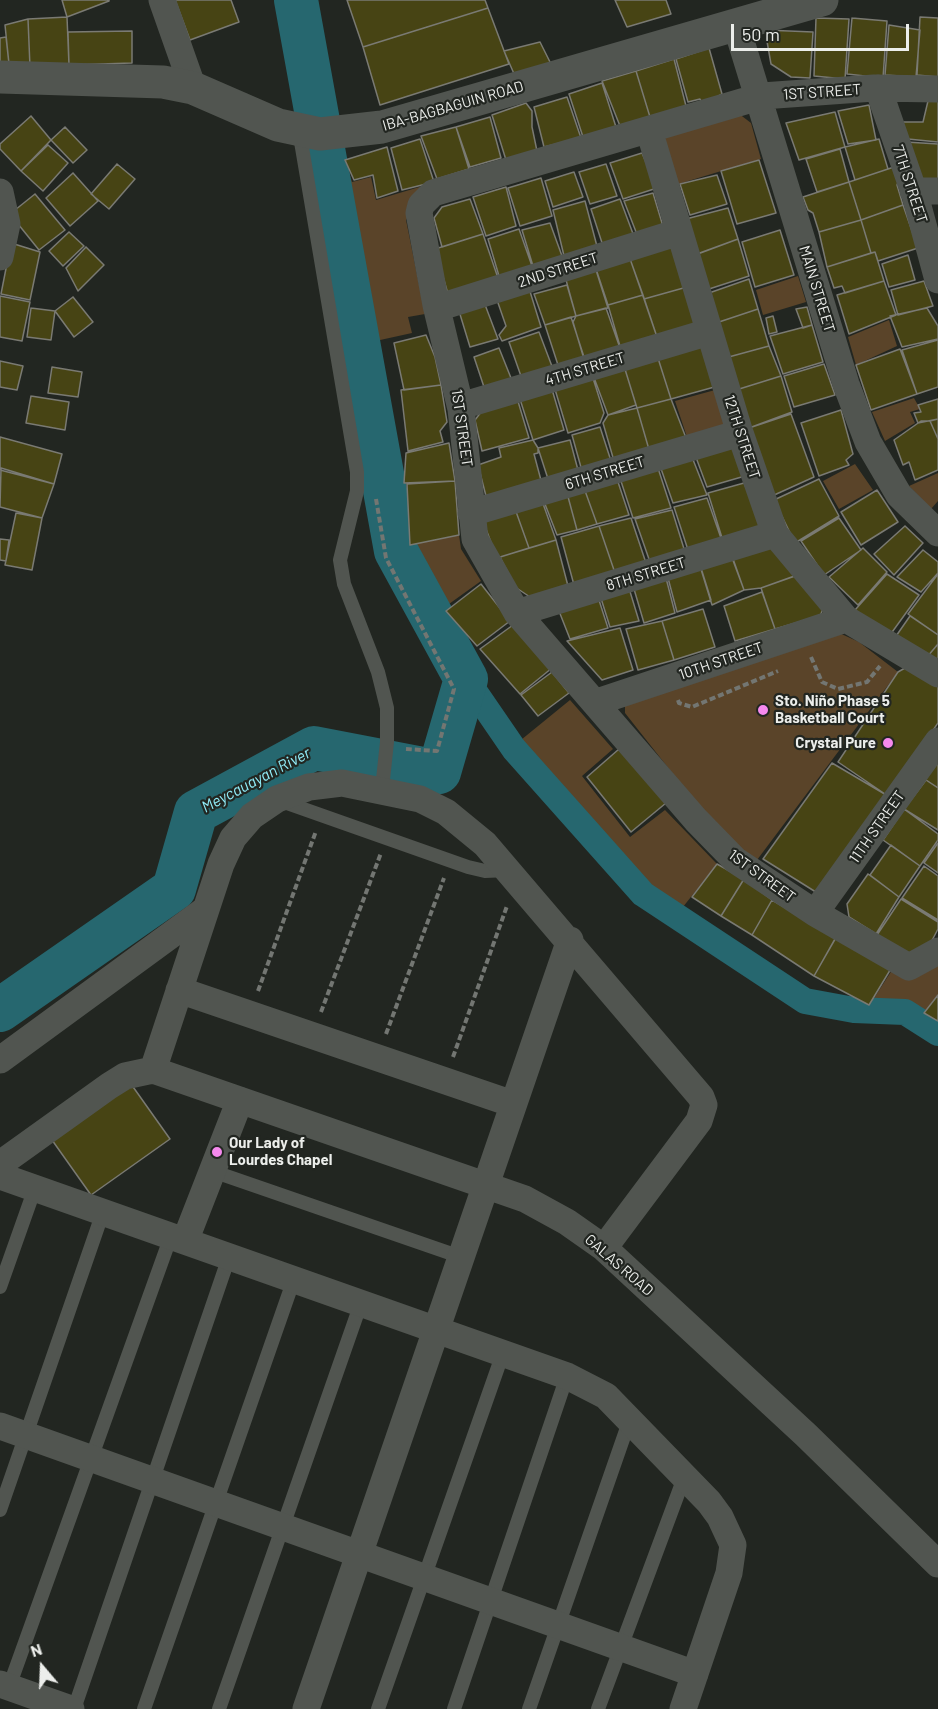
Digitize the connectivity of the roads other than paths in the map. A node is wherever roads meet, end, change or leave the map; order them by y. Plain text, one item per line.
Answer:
1 (162, 0) edge
2 (809, 3) edge
3 (736, 25) junction
4 (0, 77) edge
5 (193, 88) junction
6 (878, 88) junction
7 (938, 89) edge
8 (757, 97) junction
9 (300, 130) junction
10 (649, 130) junction
11 (926, 191) edge
12 (0, 192) edge
13 (679, 232) junction
14 (0, 257) edge
15 (938, 280) edge
16 (437, 308) junction
17 (709, 332) junction
18 (461, 406) junction
19 (740, 433) junction
20 (471, 513) junction
21 (938, 533) edge
22 (775, 534) junction
23 (517, 613) junction
24 (846, 619) junction
25 (938, 674) edge
26 (597, 702) junction
27 (938, 741) edge
28 (382, 782) junction
29 (277, 799) junction
30 (485, 843) junction
31 (468, 867) junction
32 (513, 874) junction
33 (205, 910) junction
34 (815, 914) junction
35 (570, 940) junction
36 (938, 951) edge
37 (179, 990) junction
38 (0, 1060) edge
39 (153, 1070) junction
40 (240, 1100) junction
41 (513, 1104) junction
42 (0, 1164) edge
43 (212, 1171) junction
44 (0, 1176) edge
45 (485, 1186) junction
46 (35, 1188) junction
47 (103, 1212) junction
48 (178, 1238) junction
49 (604, 1248) junction
50 (229, 1257) junction
51 (461, 1257) junction
52 (294, 1279) junction
53 (0, 1287) edge
54 (361, 1303) junction
55 (436, 1330) junction
56 (503, 1353) junction
57 (567, 1376) junction
58 (630, 1419) junction
59 (0, 1426) edge
60 (26, 1435) junction
61 (91, 1458) junction
62 (685, 1475) junction
63 (152, 1480) junction
64 (216, 1503) junction
65 (0, 1510) edge
66 (283, 1527) junction
67 (359, 1554) junction
68 (938, 1564) edge
69 (424, 1577) junction
70 (491, 1601) junction
71 (558, 1625) junction
72 (621, 1647) junction
73 (695, 1674) junction
74 (4, 1685) edge
75 (72, 1709) edge
76 (144, 1709) edge
77 (219, 1709) edge
78 (306, 1709) edge
79 (378, 1709) edge
80 (454, 1709) edge
81 (529, 1709) edge
82 (598, 1709) edge
83 (683, 1709) edge

1 - 5 street
2 - 3 street, IBA-BAGBAGUIN ROAD
3 - 8 street, MAIN STREET
3 - 9 street, IBA-BAGBAGUIN ROAD
4 - 5 street, IBA-BAGBAGUIN ROAD
5 - 9 street, IBA-BAGBAGUIN ROAD
6 - 7 street, 1ST STREET
6 - 8 street, 1ST STREET
6 - 11 street, 7TH STREET
8 - 10 street, 1ST STREET
8 - 21 street, MAIN STREET
9 - 28 lane
10 - 13 street, 12TH STREET
10 - 16 street, 1ST STREET
11 - 15 street, 7TH STREET
12 - 14 street
13 - 16 street, 2ND STREET
13 - 17 street, 12TH STREET
16 - 18 street, 1ST STREET
17 - 18 street, 4TH STREET
17 - 19 street, 12TH STREET
18 - 20 street, 1ST STREET
19 - 20 street, 6TH STREET
19 - 22 street, 12TH STREET
20 - 23 street, 1ST STREET
22 - 23 street, 8TH STREET
22 - 24 street, 12TH STREET
23 - 26 street, 1ST STREET
24 - 25 street, 12TH STREET
24 - 26 street, 10TH STREET
26 - 34 street, 1ST STREET
27 - 34 street, 11TH STREET
28 - 29 street
28 - 30 street
29 - 31 lane
29 - 33 street
30 - 31 lane
30 - 32 street
31 - 32 lane
32 - 35 street
33 - 37 street
33 - 38 street
34 - 36 street, 1ST STREET
35 - 41 street
35 - 49 street
37 - 39 street
37 - 41 street
39 - 40 street, GALAS ROAD
39 - 42 street
40 - 43 street
40 - 45 street, GALAS ROAD
41 - 45 street
43 - 48 street
43 - 51 lane
44 - 46 street
45 - 49 street, GALAS ROAD
45 - 51 street
46 - 47 street
46 - 53 lane
47 - 48 street
47 - 60 lane
48 - 50 street
48 - 61 lane
49 - 68 street, GALAS ROAD
50 - 52 street
50 - 63 lane
51 - 55 street
52 - 54 street
52 - 64 lane
54 - 55 street
54 - 66 lane
55 - 56 street
55 - 67 street
56 - 57 street
56 - 69 lane
57 - 58 street
57 - 70 lane
58 - 62 street
58 - 71 lane
59 - 60 street
60 - 61 street
60 - 65 lane
61 - 63 street
61 - 74 lane
62 - 72 lane
62 - 73 street
63 - 64 street
63 - 75 lane
64 - 66 street
64 - 76 lane
66 - 67 street
66 - 77 lane
67 - 69 street
67 - 78 street
69 - 70 street
69 - 79 lane
70 - 71 street
70 - 80 lane
71 - 72 street
71 - 81 lane
72 - 73 street
72 - 82 lane
73 - 83 street
74 - 75 street

